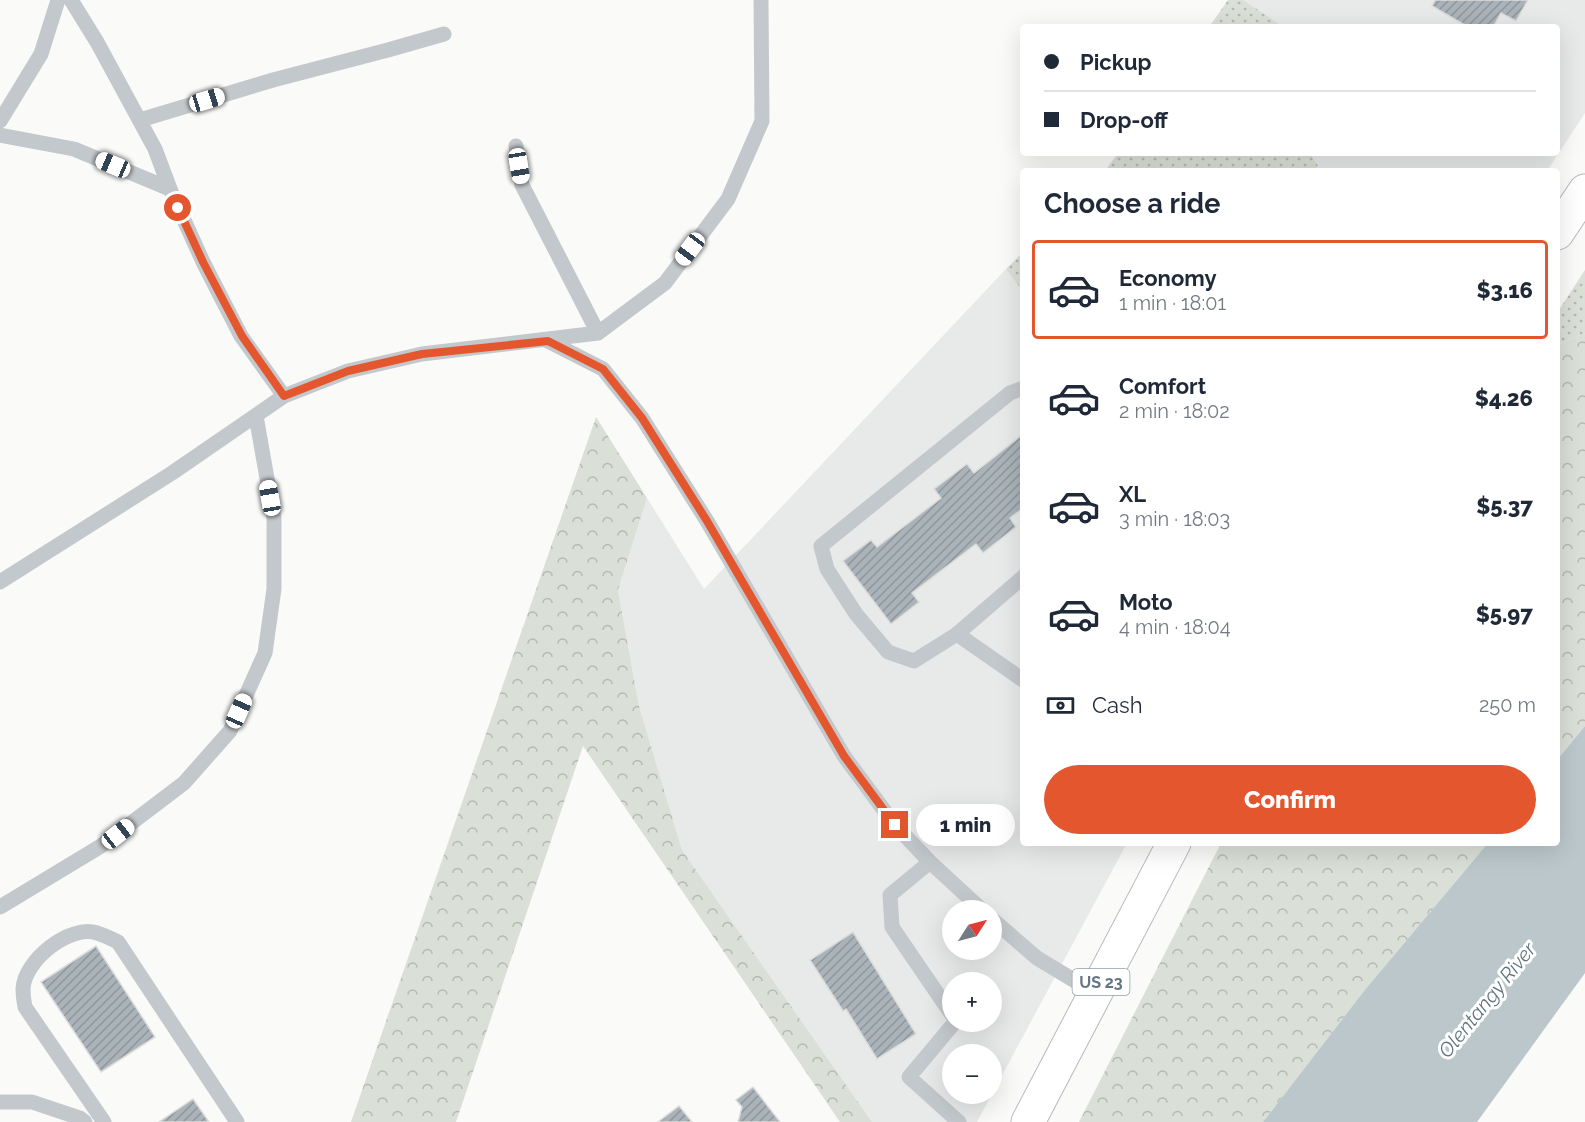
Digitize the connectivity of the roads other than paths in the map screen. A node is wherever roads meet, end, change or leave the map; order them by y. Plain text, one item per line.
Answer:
1 (58, 0) edge
2 (71, 0) edge
3 (761, 0) edge
4 (444, 34) dead end
5 (140, 120) junction
6 (0, 121) edge
7 (0, 135) edge
8 (516, 146) dead end
9 (170, 189) junction
10 (1585, 191) edge
11 (1560, 228) edge
12 (598, 333) junction
13 (548, 341) junction
14 (1020, 389) edge
15 (284, 396) junction
16 (256, 416) junction
17 (1020, 580) edge
18 (0, 582) edge
19 (957, 634) junction
20 (1020, 678) edge
21 (1172, 846) edge
22 (930, 862) junction
23 (971, 900) edge
24 (0, 907) edge
25 (1002, 928) edge
26 (1095, 993) junction
27 (942, 1000) edge
28 (947, 1032) edge
29 (0, 1102) edge
30 (85, 1122) edge
31 (104, 1122) edge
32 (237, 1122) edge
33 (959, 1122) edge
34 (1028, 1122) edge

1 - 6 lane
2 - 5 lane
3 - 12 lane
4 - 5 lane
5 - 9 lane
7 - 9 lane
8 - 12 lane
9 - 15 lane
10 - 11 highway
12 - 13 lane
13 - 15 lane
13 - 22 lane
14 - 19 lane
15 - 16 lane
16 - 18 lane
16 - 24 lane
17 - 19 lane
19 - 20 lane
21 - 26 highway, US 23
22 - 23 lane
22 - 27 lane
25 - 26 lane
26 - 34 highway, US 23
28 - 33 lane
29 - 30 lane
31 - 32 lane

